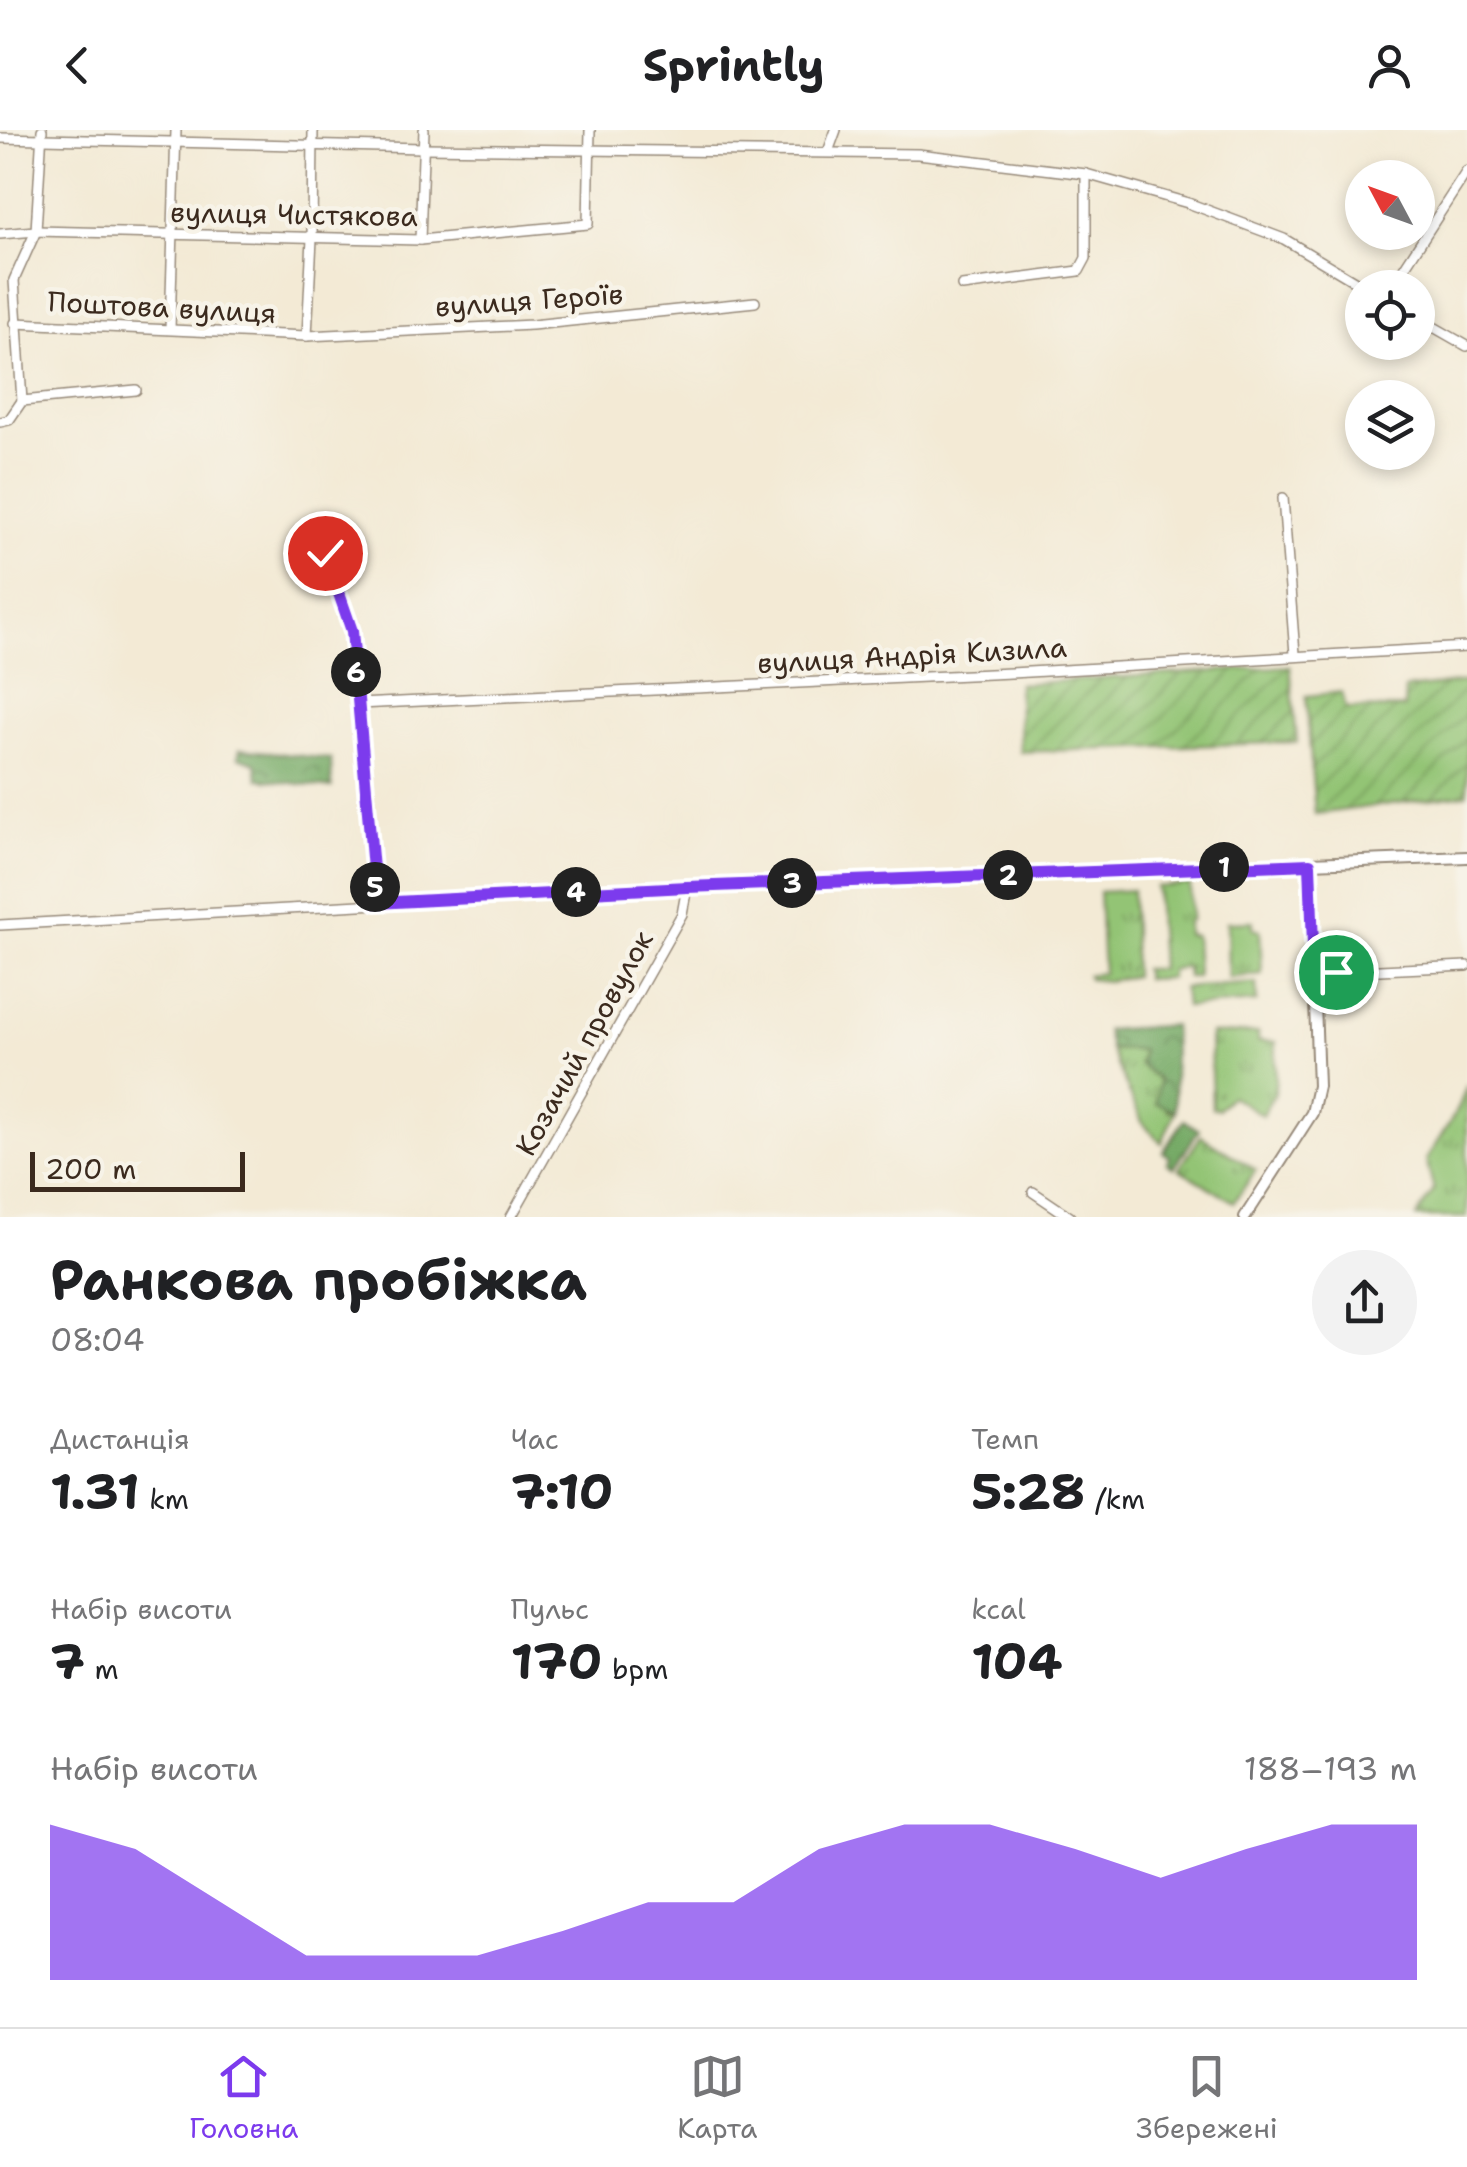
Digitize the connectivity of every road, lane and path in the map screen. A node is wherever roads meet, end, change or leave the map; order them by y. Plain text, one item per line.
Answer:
1 (313, 130) edge
2 (424, 130) edge
3 (590, 130) edge
4 (836, 130) edge
5 (42, 134) edge
6 (176, 136) edge
7 (0, 138) edge
8 (312, 146) junction
9 (423, 148) junction
10 (590, 150) junction
11 (828, 152) junction
12 (1467, 171) edge
13 (1086, 174) junction
14 (36, 231) junction
15 (0, 234) edge
16 (175, 235) junction
17 (312, 239) junction
18 (420, 240) junction
19 (1403, 270) edge
20 (1345, 275) edge
21 (962, 286) dead end
22 (755, 302) dead end
23 (15, 323) junction
24 (1435, 328) edge
25 (170, 329) junction
26 (307, 336) junction
27 (1467, 346) edge
28 (136, 390) dead end
29 (22, 401) junction
30 (0, 422) edge
31 (1283, 498) dead end
32 (313, 533) dead end
33 (1467, 646) edge
34 (1295, 654) junction
35 (358, 704) junction
36 (1467, 857) edge
37 (1310, 864) junction
38 (687, 887) junction
39 (376, 903) junction
40 (0, 925) edge
41 (1467, 966) edge
42 (1314, 973) junction
43 (1033, 1192) dead end
44 (511, 1217) edge
45 (1070, 1217) edge
46 (1245, 1217) edge

1 - 8 street
2 - 9 street
3 - 10 street
4 - 11 street
5 - 6 street
5 - 7 street
5 - 14 street
6 - 8 street
6 - 16 street
8 - 9 street
8 - 17 street
9 - 10 street
9 - 18 street
10 - 11 street
10 - 18 street, вулиця Чистякова
11 - 13 street
12 - 19 street
13 - 20 street
13 - 21 street
14 - 15 street, вулиця Чистякова
14 - 16 street, вулиця Чистякова
14 - 23 street
16 - 17 street, вулиця Чистякова
16 - 25 street
17 - 18 street, вулиця Чистякова
17 - 26 street
22 - 26 street, вулиця Героїв
23 - 25 street, Поштова вулиця
23 - 29 street
24 - 27 street
25 - 26 street, Поштова вулиця
28 - 29 street
29 - 30 street
31 - 34 street
32 - 35 street
33 - 34 street, вулиця Андрія Кизила
34 - 35 street, вулиця Андрія Кизила
35 - 39 street
36 - 37 main road
37 - 38 street
37 - 42 main road
38 - 39 street
38 - 44 street, Козачий провулок
39 - 40 street
41 - 42 street
42 - 46 main road
43 - 45 street

